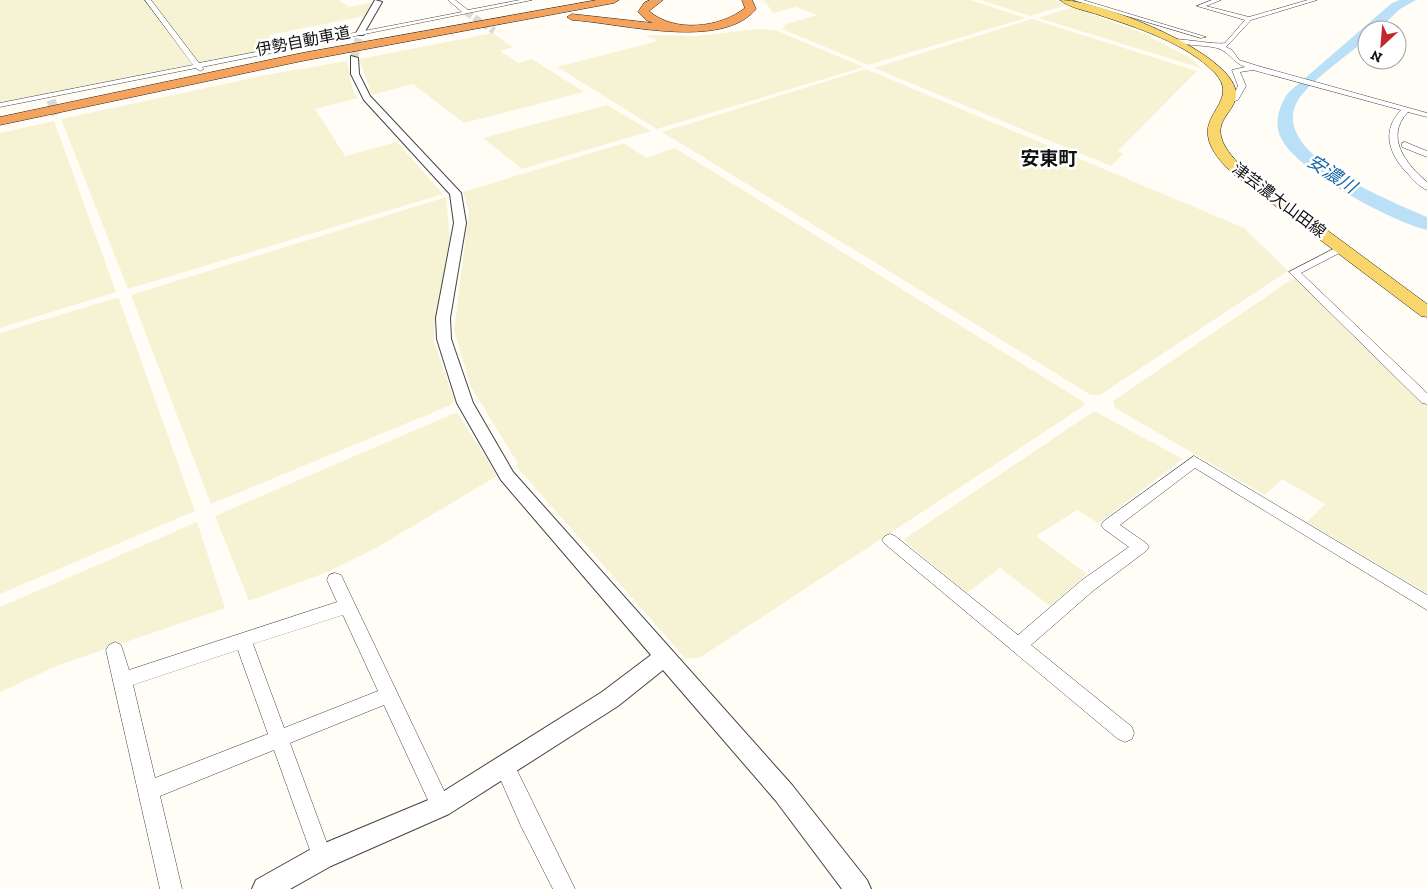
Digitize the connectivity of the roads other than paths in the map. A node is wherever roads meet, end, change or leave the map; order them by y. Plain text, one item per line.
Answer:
1 (148, 0) edge
2 (451, 0) edge
3 (529, 0) edge
4 (568, 0) edge
5 (591, 0) edge
6 (614, 0) edge
7 (658, 0) edge
8 (739, 0) edge
9 (747, 0) edge
10 (1065, 0) edge
11 (1218, 0) edge
12 (1314, 0) edge
13 (379, 1) edge
14 (1079, 2) edge
15 (466, 12) junction
16 (1249, 19) junction
17 (360, 33) junction
18 (404, 33) junction
19 (1174, 41) junction
20 (1225, 47) junction
21 (302, 57) junction
22 (354, 58) tunnel mouth
23 (199, 67) junction
24 (1255, 68) junction
25 (1228, 102) junction
26 (0, 105) edge
27 (1404, 107) junction
28 (0, 115) edge
29 (1427, 115) edge
30 (0, 121) edge
31 (1405, 145) dead end
32 (1427, 154) edge
33 (1427, 187) edge
34 (1341, 248) junction
35 (1427, 312) edge
36 (1427, 400) edge
37 (890, 540) dead end
38 (335, 580) dead end
39 (1427, 604) edge
40 (348, 606) junction
41 (244, 642) junction
42 (1018, 645) junction
43 (115, 650) dead end
44 (664, 657) junction
45 (123, 680) junction
46 (389, 695) junction
47 (1125, 733) dead end
48 (279, 738) junction
49 (505, 767) junction
50 (148, 791) junction
51 (441, 806) junction
52 (322, 857) junction
53 (171, 889) edge
54 (265, 889) edge
55 (564, 889) edge
56 (858, 889) edge

1 - 23 street
2 - 15 street
3 - 15 street
4 - 18 highway
5 - 18 highway, 伊勢自動車道
6 - 21 highway, 伊勢自動車道
7 - 8 highway
9 - 21 highway
10 - 14 main road
11 - 16 street
12 - 16 street
13 - 17 street
14 - 19 main road
14 - 20 street
15 - 17 street
16 - 20 street
17 - 23 street
18 - 28 highway, 伊勢自動車道
19 - 20 street
19 - 25 main road
20 - 24 street
21 - 30 highway, 伊勢自動車道
22 - 44 street
23 - 26 street
24 - 25 street
24 - 27 street
25 - 34 main road, 津芸濃大山田線
27 - 29 street
27 - 33 street
31 - 32 street
34 - 35 main road, 津芸濃大山田線
34 - 36 street
37 - 42 street
38 - 40 street
39 - 42 street
40 - 41 street
40 - 46 street
41 - 45 street
41 - 48 street
42 - 47 street
43 - 45 street
44 - 49 street
44 - 56 street
45 - 50 street
46 - 48 street
46 - 51 street
48 - 50 street
48 - 52 street
49 - 51 street
49 - 55 street
50 - 53 street
51 - 52 street
52 - 54 street

